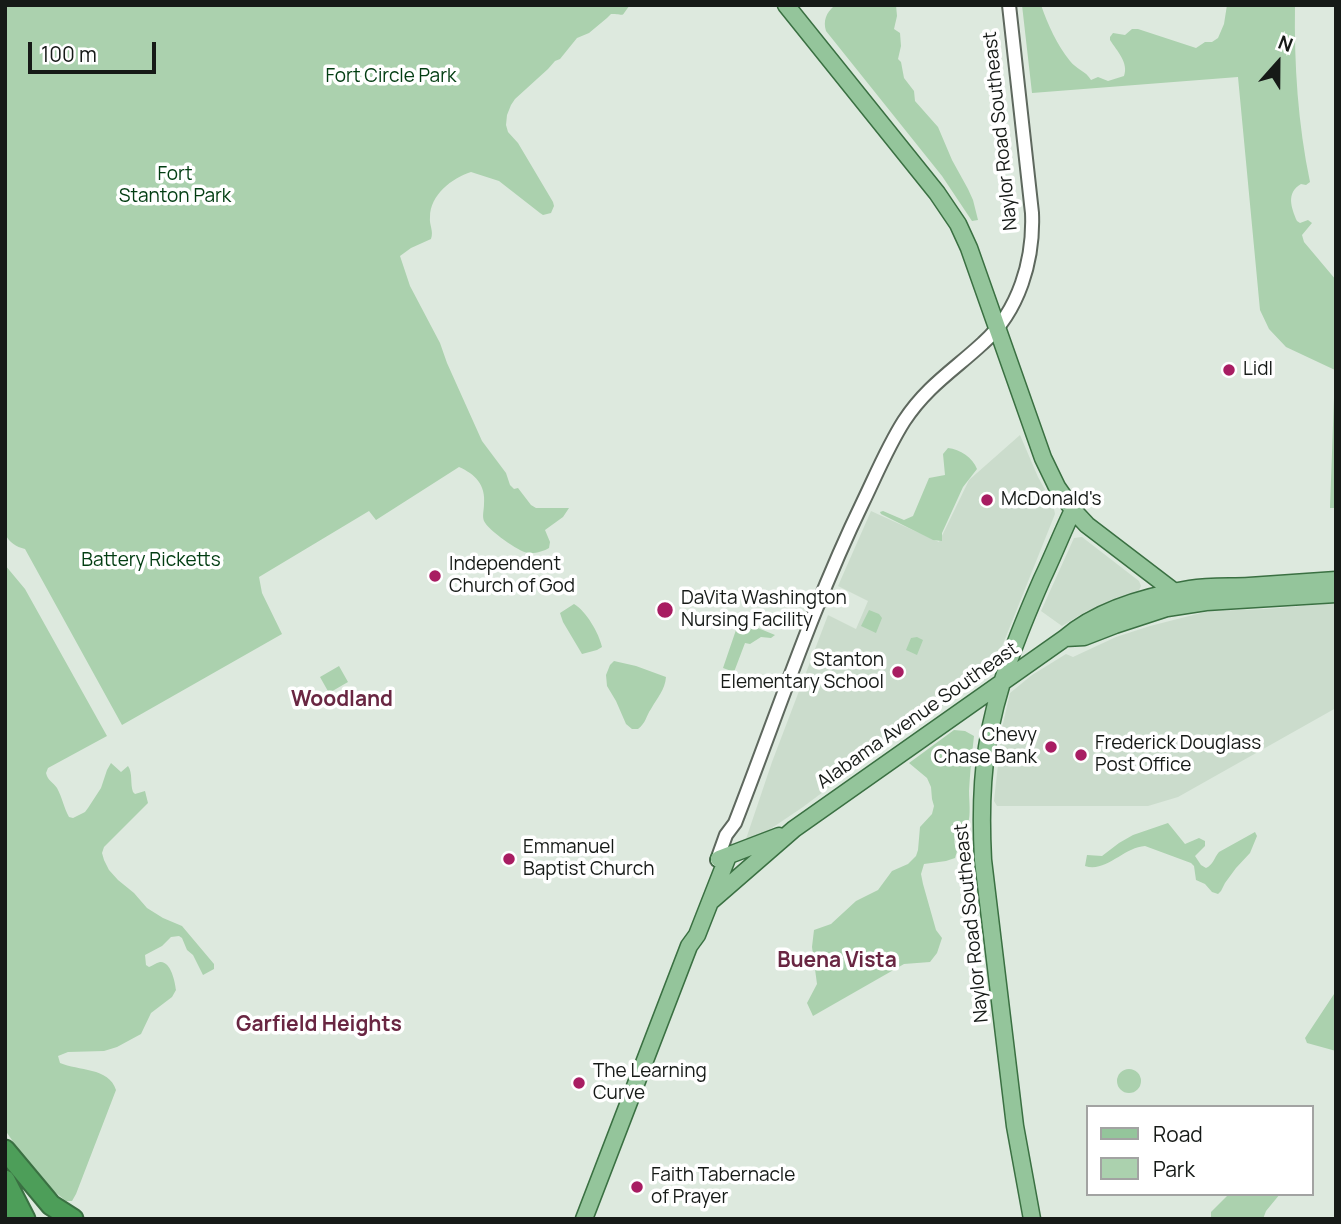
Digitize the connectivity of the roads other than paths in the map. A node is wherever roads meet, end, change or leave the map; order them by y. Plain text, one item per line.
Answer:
1 (786, 5) edge
2 (1009, 5) edge
3 (997, 328) junction
4 (1073, 510) junction
5 (1336, 580) edge
6 (1336, 594) edge
7 (1181, 599) junction
8 (1001, 682) junction
9 (794, 829) junction
10 (722, 858) junction
11 (710, 902) junction
12 (689, 946) junction
13 (5, 1150) edge
14 (5, 1181) edge
15 (5, 1214) edge
16 (8, 1219) edge
17 (25, 1219) edge
18 (73, 1219) edge
19 (584, 1219) edge
20 (1032, 1219) edge

1 - 3 main road
2 - 3 street, Naylor Road Southeast
3 - 4 main road
3 - 10 street, Naylor Road Southeast
4 - 7 main road
4 - 8 main road, Naylor Road Southeast
5 - 7 main road, Alabama Avenue Southeast
6 - 7 main road, Alabama Avenue Southeast
7 - 8 main road, Alabama Avenue Southeast
8 - 9 main road, Alabama Avenue Southeast
8 - 20 main road, Naylor Road Southeast
9 - 10 main road, Alabama Avenue Southeast
9 - 11 main road, Alabama Avenue Southeast
10 - 11 main road, Alabama Avenue Southeast
10 - 12 main road, Alabama Avenue Southeast
11 - 12 main road, Alabama Avenue Southeast
12 - 19 main road, Alabama Avenue Southeast
13 - 18 highway
14 - 17 highway
15 - 16 highway

